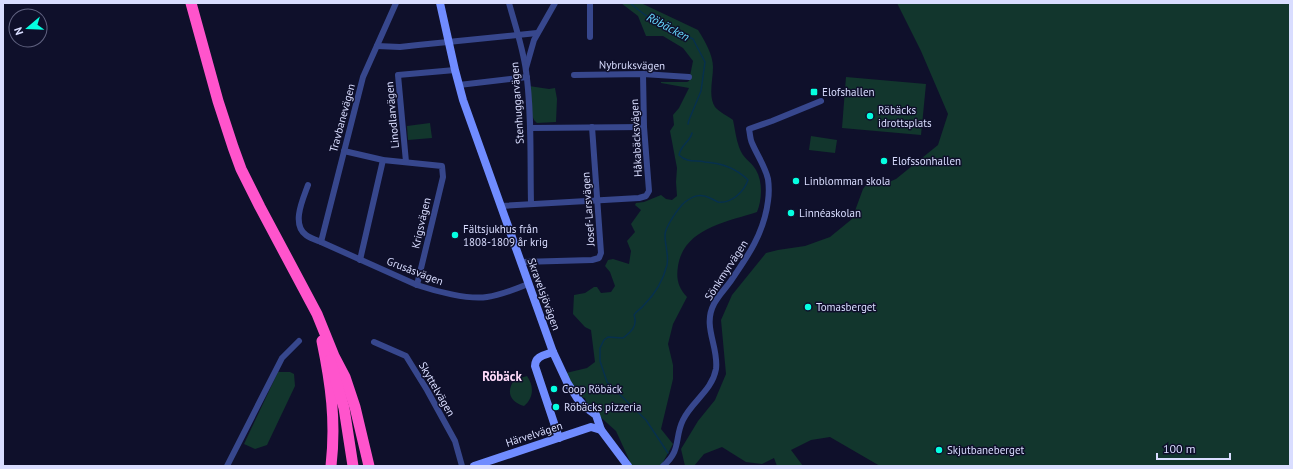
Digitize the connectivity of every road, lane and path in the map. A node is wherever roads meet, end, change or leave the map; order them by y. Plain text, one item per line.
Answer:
1 (186, 3) edge
2 (191, 3) edge
3 (396, 3) edge
4 (440, 3) edge
5 (509, 3) edge
6 (555, 3) edge
7 (590, 3) edge
8 (537, 33) junction
9 (517, 35) junction
10 (590, 37) dead end
11 (449, 43) junction
12 (377, 46) junction
13 (455, 70) junction
14 (526, 70) junction
15 (643, 74) junction
16 (574, 75) dead end
17 (527, 77) junction
18 (689, 77) dead end
19 (459, 85) junction
20 (821, 101) dead end
21 (592, 127) junction
22 (644, 127) junction
23 (530, 128) junction
24 (344, 151) junction
25 (384, 160) junction
26 (406, 162) junction
27 (308, 185) dead end
28 (597, 201) junction
29 (531, 203) junction
30 (501, 206) junction
31 (321, 242) junction
32 (360, 260) junction
33 (521, 262) junction
34 (528, 284) junction
35 (417, 285) junction
36 (299, 341) dead end
37 (322, 341) junction
38 (374, 342) dead end
39 (554, 352) junction
40 (334, 356) junction
41 (600, 430) junction
42 (559, 438) junction
43 (227, 466) edge
44 (331, 466) edge
45 (353, 466) edge
46 (358, 466) edge
47 (369, 466) edge
48 (462, 466) edge
49 (474, 466) edge
50 (628, 466) edge
51 (664, 466) edge

1 - 37 highway
2 - 40 highway
3 - 12 street, Travbanevägen
4 - 11 street, Skravelsjövägen
5 - 9 street, Stenhuggarvägen
6 - 8 street
7 - 10 street
8 - 9 street
8 - 14 street
9 - 11 street
9 - 14 street, Stenhuggarvägen
11 - 12 street
11 - 13 street, Skravelsjövägen
12 - 24 street, Travbanevägen
13 - 19 street, Skravelsjövägen
13 - 26 street, Linodlarvägen
14 - 17 street, Stenhuggarvägen
15 - 16 street, Nybruksvägen
15 - 18 street, Nybruksvägen
15 - 22 street, Håkabäcksvägen
17 - 19 street
17 - 23 street, Stenhuggarvägen
19 - 30 street, Skravelsjövägen
20 - 51 street, Sönkmyrvägen
21 - 22 street
21 - 23 street
21 - 28 street, Josef-Larsvägen
22 - 28 street, Håkabäcksvägen
23 - 29 street, Stenhuggarvägen
24 - 25 street
24 - 31 street, Travbanevägen
25 - 26 street
25 - 32 street
26 - 35 street, Krigsvägen
27 - 31 street, Grusåsvägen
28 - 29 street
28 - 33 street, Josef-Larsvägen
29 - 30 street
30 - 33 street, Skravelsjövägen
31 - 32 street, Grusåsvägen
32 - 35 street, Grusåsvägen
33 - 34 street, Skravelsjövägen
34 - 35 street, Grusåsvägen
34 - 39 street, Skravelsjövägen
36 - 43 street
37 - 44 highway
37 - 45 highway
38 - 48 street, Skyttelvägen
39 - 41 street, Skravelsjövägen
39 - 42 street
40 - 46 highway
40 - 47 highway
41 - 42 street, Härvelvägen
41 - 50 street, Skravelsjövägen
42 - 49 street, Härvelvägen

